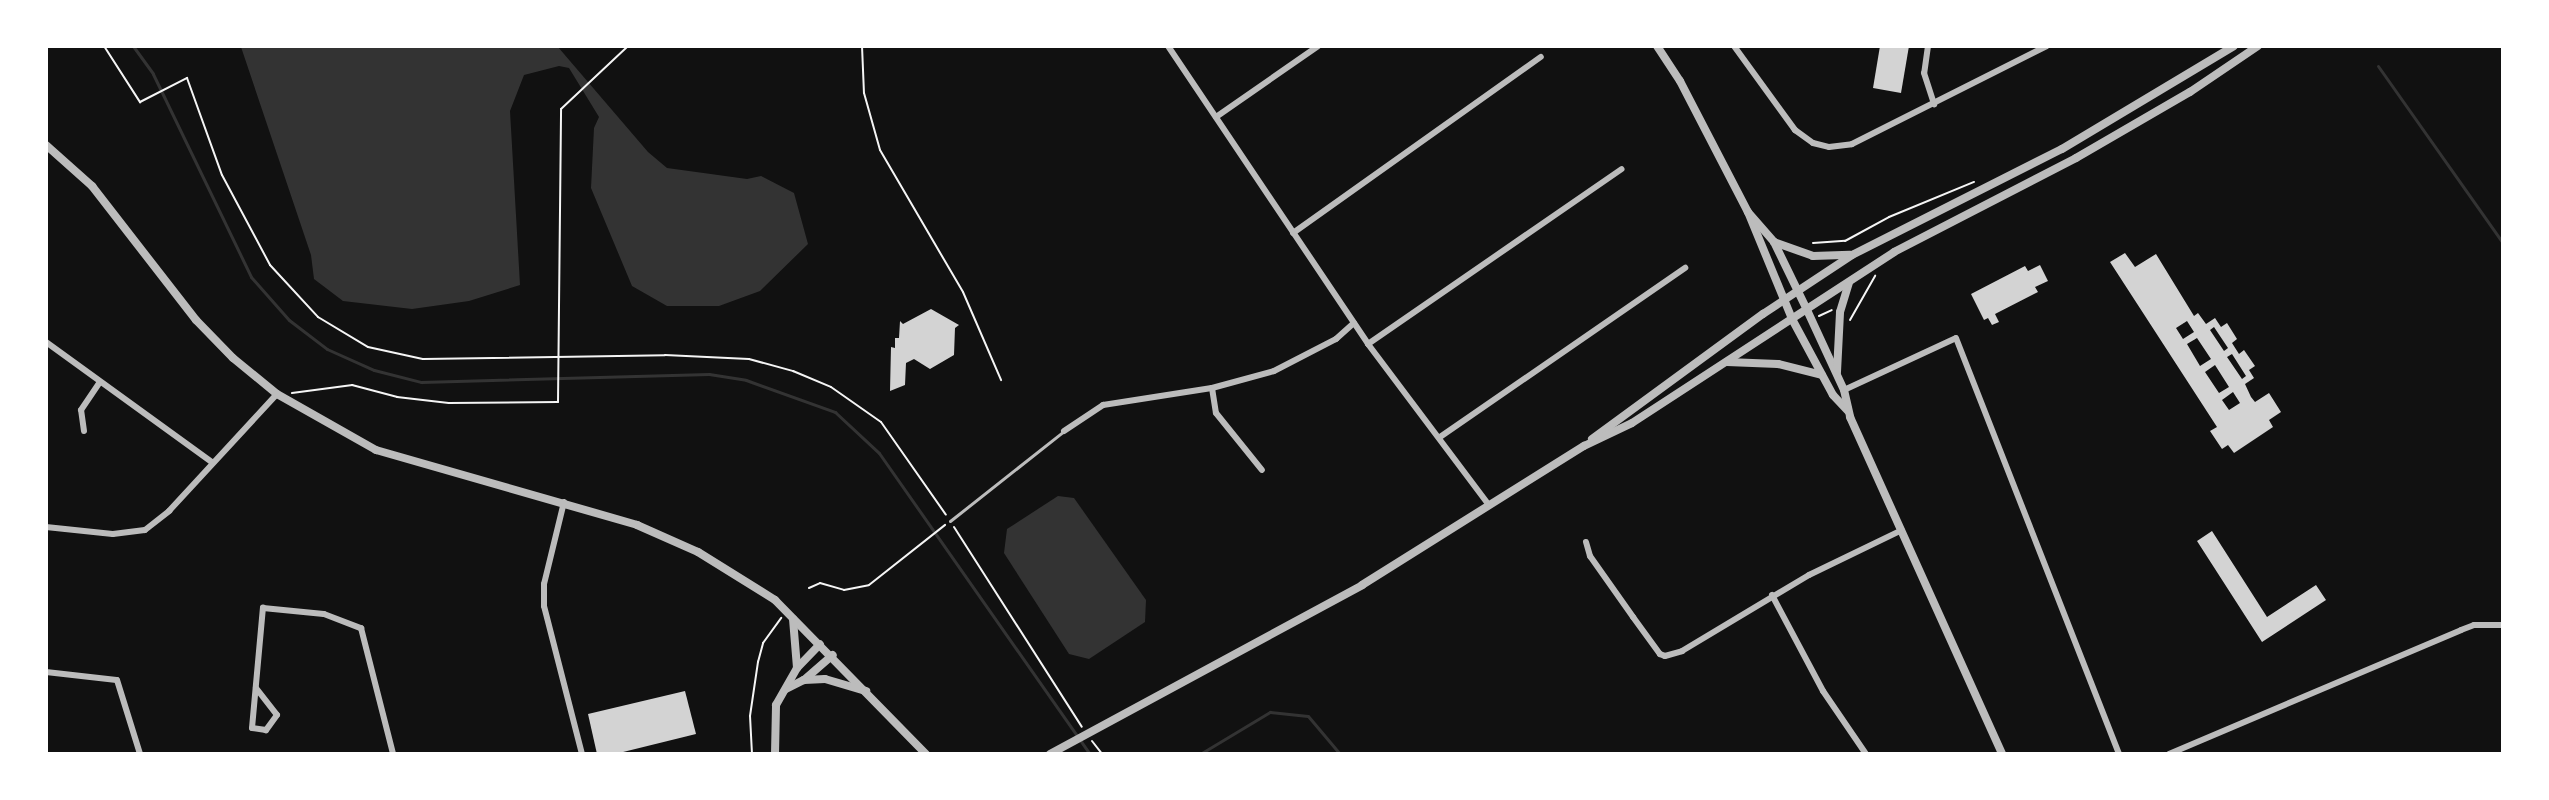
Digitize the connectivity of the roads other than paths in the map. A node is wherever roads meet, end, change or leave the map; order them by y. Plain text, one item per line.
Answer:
1 (1168, 46) edge
2 (1318, 46) edge
3 (1657, 46) edge
4 (1734, 46) edge
5 (1928, 46) edge
6 (2047, 46) edge
7 (2234, 46) edge
8 (2259, 46) edge
9 (1541, 57) dead end
10 (1934, 104) junction
11 (1216, 117) junction
12 (46, 145) edge
13 (1622, 169) dead end
14 (1748, 212) junction
15 (1293, 233) junction
16 (1774, 242) junction
17 (1852, 255) junction
18 (1685, 268) dead end
19 (1849, 282) junction
20 (1798, 292) junction
21 (1784, 302) junction
22 (1807, 310) junction
23 (1792, 319) junction
24 (1354, 323) junction
25 (46, 342) edge
26 (1368, 344) junction
27 (1726, 362) junction
28 (1837, 373) junction
29 (1822, 375) junction
30 (99, 383) junction
31 (1212, 388) junction
32 (1844, 390) junction
33 (277, 394) junction
34 (1848, 411) junction
35 (1064, 431) joint
36 (84, 432) dead end
37 (1440, 437) junction
38 (1584, 446) junction
39 (212, 462) junction
40 (1262, 470) dead end
41 (564, 502) junction
42 (1489, 505) junction
43 (950, 521) road end
44 (46, 527) edge
45 (1902, 530) junction
46 (1586, 542) dead end
47 (1772, 595) junction
48 (793, 617) junction
49 (2502, 625) edge
50 (820, 644) junction
51 (833, 655) junction
52 (797, 668) junction
53 (46, 672) edge
54 (804, 680) junction
55 (256, 688) junction
56 (785, 689) junction
57 (868, 691) junction
58 (922, 752) edge
59 (140, 753) edge
60 (393, 753) edge
61 (582, 753) edge
62 (775, 753) edge
63 (1050, 753) edge
64 (1866, 753) edge
65 (2002, 753) edge
66 (2119, 753) edge
67 (2169, 753) edge

1 - 11 street
2 - 11 street
3 - 14 street
4 - 10 street
5 - 10 street
6 - 10 street
7 - 17 street
8 - 19 street
9 - 15 street
11 - 15 street
12 - 33 street
13 - 26 street
14 - 16 street
14 - 21 street
15 - 24 street
16 - 17 street
16 - 20 street
17 - 20 street
18 - 37 street
19 - 22 street
19 - 28 street
20 - 21 street
20 - 22 street
21 - 23 street
21 - 38 street
22 - 23 street
22 - 28 street
23 - 27 street
23 - 29 street
24 - 26 street
24 - 31 street
25 - 30 street
26 - 37 street
27 - 29 street
27 - 38 street
28 - 32 street
29 - 34 street
30 - 36 street
30 - 39 street
31 - 35 street
31 - 40 street
32 - 34 street
32 - 66 street
33 - 39 street
33 - 41 street
34 - 45 street
35 - 43 lane
37 - 42 street
38 - 42 street
39 - 44 street
41 - 48 street
41 - 61 street
42 - 63 street
45 - 47 street
45 - 65 street
46 - 47 street
47 - 64 street
48 - 50 street
48 - 52 street
49 - 67 street
50 - 51 street
50 - 52 street
51 - 54 street
51 - 57 street
52 - 56 street
53 - 59 street
54 - 56 street
54 - 57 street
55 - 55 street
55 - 60 street
56 - 62 street
57 - 58 street

